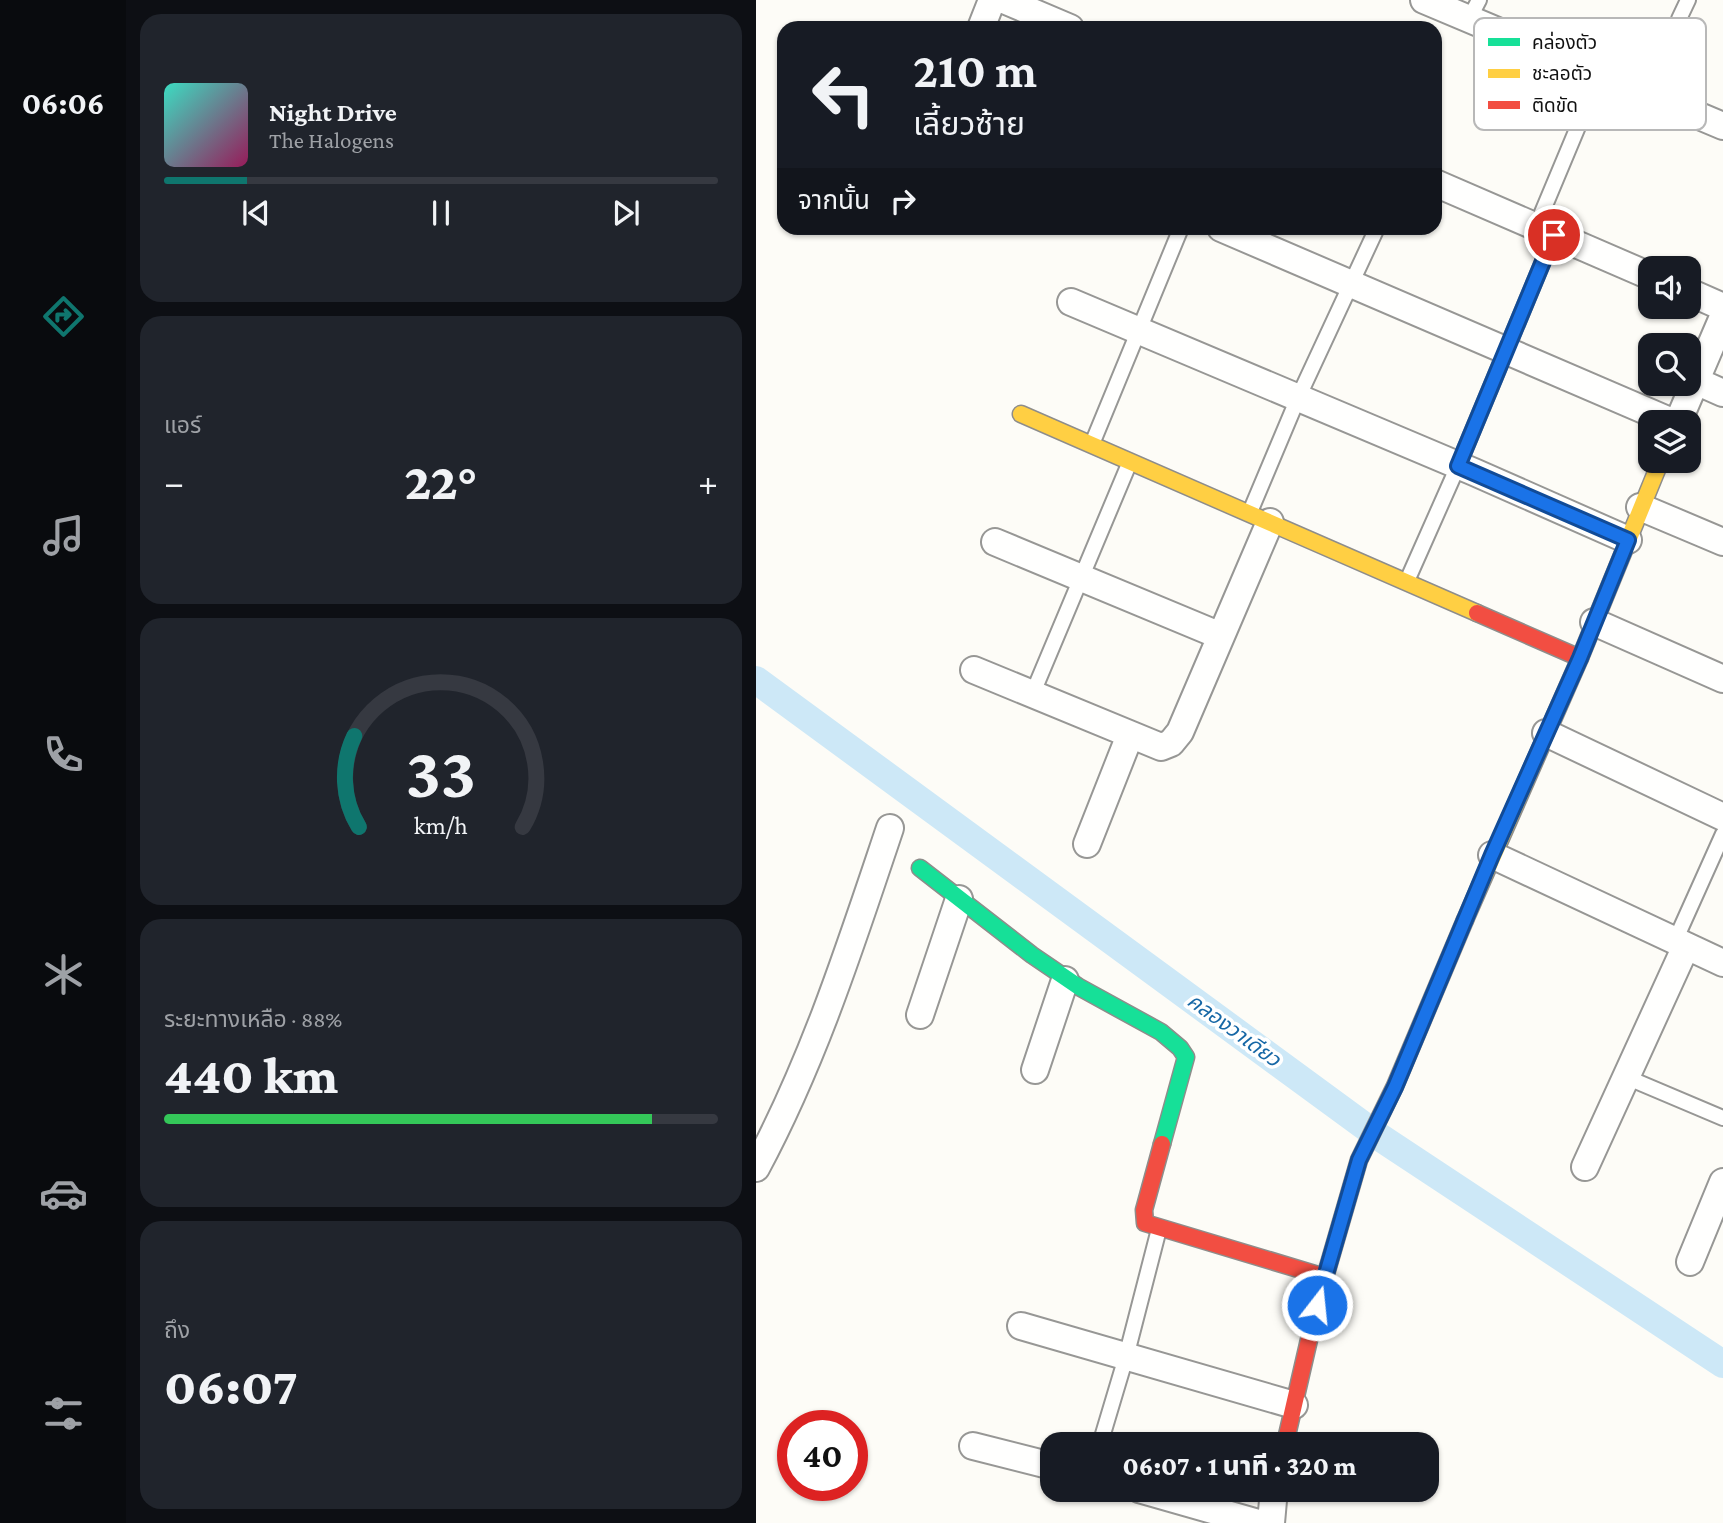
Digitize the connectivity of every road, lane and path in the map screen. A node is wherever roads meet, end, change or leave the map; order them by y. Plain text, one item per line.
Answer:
1 (1424, 0) edge
2 (1688, 0) edge
3 (1008, 1) edge
4 (1474, 9) edge
5 (1491, 18) edge
6 (1679, 18) edge
7 (988, 21) edge
8 (1054, 21) edge
9 (1706, 119) edge
10 (1723, 126) edge
11 (1580, 130) edge
12 (1442, 186) edge
13 (1545, 231) junction
14 (1178, 235) edge
15 (1238, 235) edge
16 (1374, 235) edge
17 (1638, 271) edge
18 (1351, 284) junction
19 (1701, 297) edge
20 (1071, 302) dead end
21 (1723, 307) edge
22 (1723, 317) edge
23 (1139, 330) junction
24 (1505, 350) junction
25 (1701, 369) edge
26 (1701, 383) edge
27 (1723, 393) edge
28 (1298, 398) junction
29 (1644, 410) edge
30 (1021, 414) dead end
31 (1092, 445) junction
32 (1130, 461) junction
33 (1458, 466) junction
34 (1655, 473) edge
35 (1640, 507) junction
36 (1260, 518) junction
37 (1628, 540) junction
38 (995, 542) dead end
39 (1723, 542) edge
40 (1081, 578) junction
41 (1406, 582) junction
42 (1594, 622) junction
43 (1221, 636) junction
44 (1580, 658) junction
45 (974, 670) dead end
46 (1723, 679) edge
47 (1032, 695) junction
48 (1546, 733) junction
49 (1130, 735) junction
50 (1723, 817) edge
51 (890, 828) dead end
52 (1723, 834) edge
53 (1087, 844) dead end
54 (1492, 855) junction
55 (920, 868) dead end
56 (959, 899) junction
57 (1680, 943) junction
58 (1723, 963) edge
59 (1065, 980) junction
60 (920, 1015) dead end
61 (1035, 1070) dead end
62 (1626, 1077) junction
63 (1723, 1118) edge
64 (1585, 1167) dead end
65 (756, 1168) edge
66 (1723, 1182) edge
67 (1159, 1229) junction
68 (1690, 1262) dead end
69 (1325, 1277) junction
70 (1021, 1326) dead end
71 (1126, 1357) junction
72 (1294, 1405) junction
73 (1104, 1432) edge
74 (1288, 1432) edge
75 (973, 1446) dead end
76 (1040, 1463) edge
77 (1184, 1502) edge
78 (1273, 1502) edge
79 (1258, 1523) edge
80 (1271, 1523) edge

1 - 4 street
2 - 6 lane
3 - 7 street
3 - 8 street
4 - 5 street
9 - 10 street
11 - 13 lane
12 - 13 street
13 - 17 street
13 - 24 lane
14 - 23 lane
15 - 18 street
16 - 18 lane
18 - 24 street
18 - 28 lane
19 - 21 street
20 - 23 street
22 - 25 street
23 - 28 street
23 - 31 lane
24 - 29 street
24 - 33 lane
26 - 27 street
28 - 33 street
28 - 36 lane
30 - 31 street
31 - 32 street
32 - 36 street
32 - 40 lane
33 - 37 street
33 - 41 lane
34 - 35 street
35 - 37 street
35 - 39 street
36 - 41 street
36 - 43 street
37 - 42 street
38 - 40 street
40 - 43 street
40 - 47 lane
41 - 44 street
42 - 44 street
42 - 46 street
43 - 49 street
44 - 48 street
45 - 47 street
47 - 49 street
48 - 50 street
48 - 54 street
49 - 53 street
51 - 65 street
52 - 57 lane
54 - 57 street
54 - 69 street
55 - 56 street
56 - 59 street
56 - 60 street
57 - 58 street
57 - 62 street
59 - 61 street
59 - 67 street
62 - 63 lane
62 - 64 street
66 - 68 street
67 - 69 street
67 - 71 lane
69 - 72 street
70 - 71 street
71 - 72 street
71 - 73 lane
72 - 74 street
75 - 76 street
77 - 79 street
78 - 80 street

